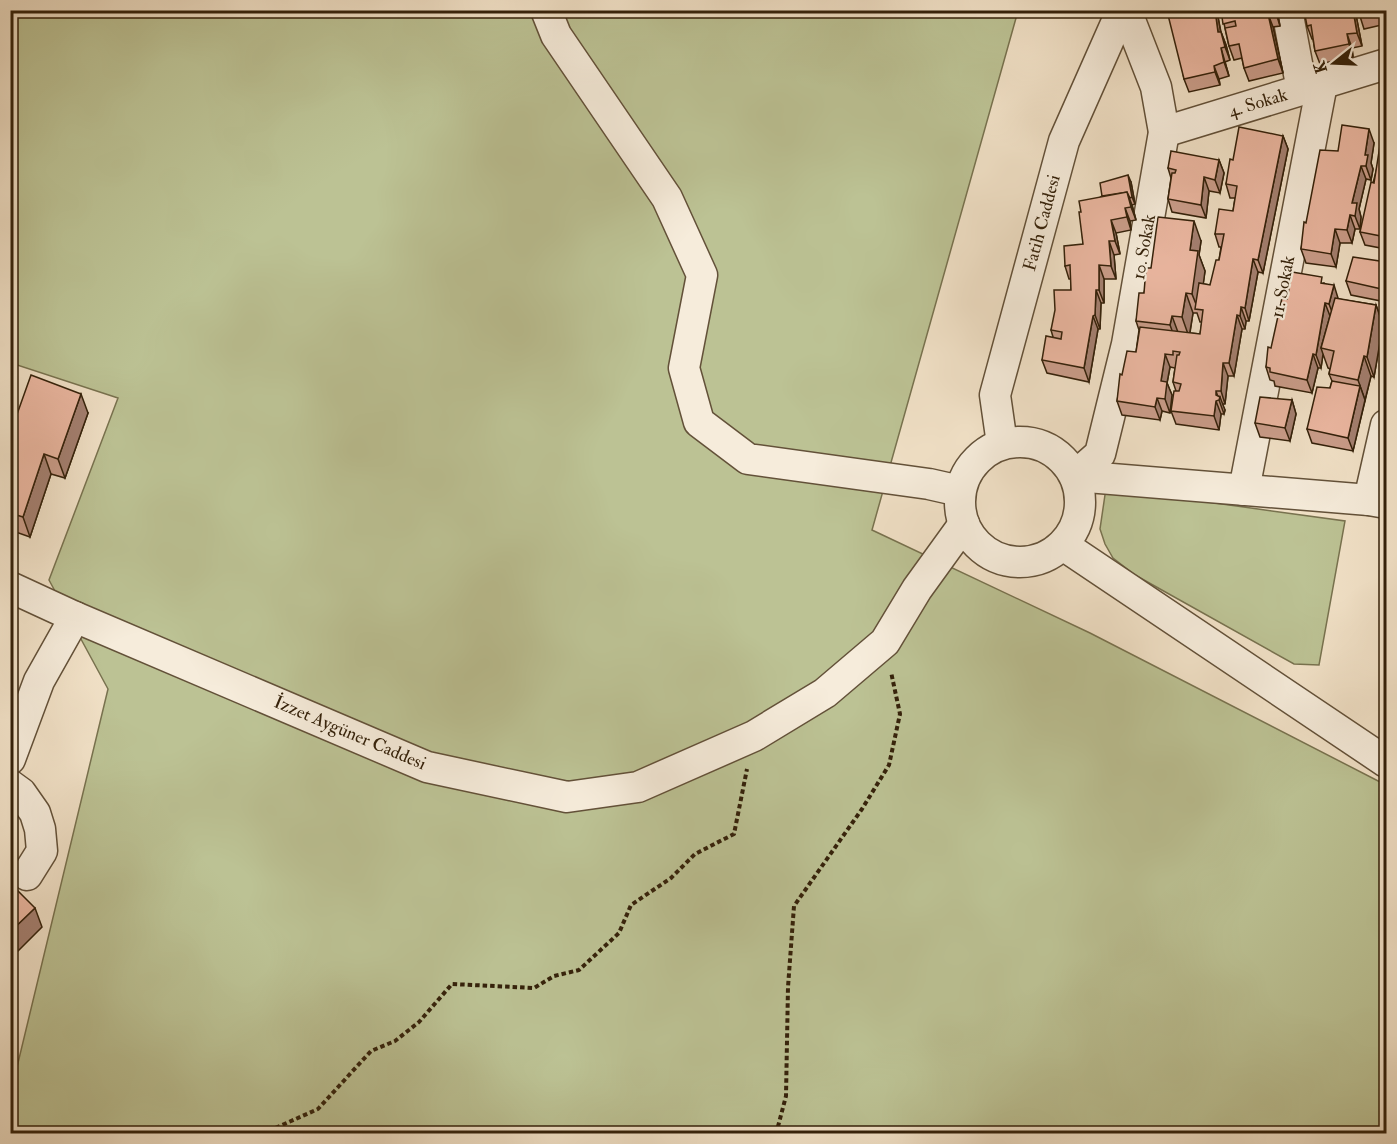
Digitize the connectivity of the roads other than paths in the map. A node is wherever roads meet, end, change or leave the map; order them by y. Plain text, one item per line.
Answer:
1 (546, 10) edge
2 (1124, 10) edge
3 (1287, 10) edge
4 (1386, 64) edge
5 (1312, 87) junction
6 (1164, 132) junction
7 (1386, 425) edge
8 (1002, 444) junction
9 (1075, 476) junction
10 (1244, 490) junction
11 (960, 491) junction
12 (1378, 502) edge
13 (964, 524) junction
14 (1063, 545) junction
15 (10, 587) edge
16 (75, 617) junction
17 (10, 759) edge
18 (1386, 762) edge
19 (10, 785) edge
20 (27, 875) dead end

1 - 11 street
2 - 6 street, 10. Sokak
2 - 8 street, Fatih Caddesi
3 - 5 street
4 - 5 street, 4. Sokak
5 - 6 street, 4. Sokak
5 - 10 street, 11. Sokak
6 - 9 street, 10. Sokak
7 - 12 street
8 - 9 street
8 - 11 street
9 - 10 street
9 - 14 street
10 - 12 street
11 - 13 street
13 - 14 street
13 - 16 street, İzzet Aygüner Caddesi
14 - 18 street
15 - 16 street, İzzet Aygüner Caddesi
16 - 17 street
19 - 20 street

